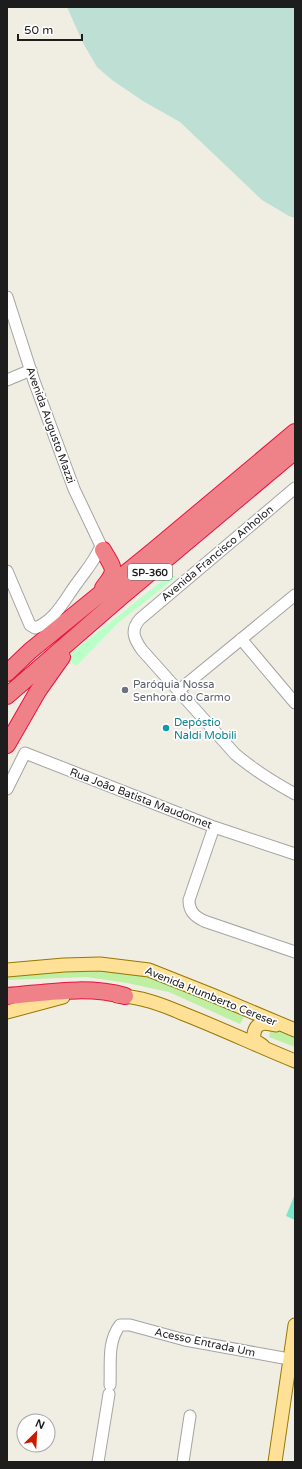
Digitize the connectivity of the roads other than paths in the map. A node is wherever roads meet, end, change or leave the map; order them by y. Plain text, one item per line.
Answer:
1 (7, 297) edge
2 (31, 370) junction
3 (7, 380) edge
4 (295, 432) edge
5 (295, 451) edge
6 (295, 488) edge
7 (102, 548) junction
8 (153, 551) junction
9 (7, 571) edge
10 (295, 595) edge
11 (82, 609) junction
12 (74, 638) junction
13 (241, 639) junction
14 (7, 672) edge
15 (178, 691) junction
16 (7, 696) edge
17 (295, 703) edge
18 (7, 746) edge
19 (7, 789) edge
20 (295, 794) edge
21 (214, 827) junction
22 (295, 854) edge
23 (295, 952) edge
24 (7, 970) edge
25 (7, 996) edge
26 (125, 996) junction
27 (7, 1012) edge
28 (295, 1030) edge
29 (269, 1050) junction
30 (295, 1061) edge
31 (295, 1325) edge
32 (289, 1359) junction
33 (190, 1416) dead end
34 (98, 1462) edge
35 (183, 1462) edge
36 (275, 1462) edge

1 - 2 street, Avenida Augusto Mazzi
2 - 3 street
2 - 7 street, Avenida Augusto Mazzi
4 - 8 highway, SP-360
5 - 12 highway, SP-360
6 - 15 street, Avenida Francisco Anholon
7 - 8 highway
7 - 9 street
7 - 11 highway
8 - 11 highway, SP-360
10 - 13 street
11 - 14 highway, SP-360
12 - 16 highway, SP-360
12 - 18 highway
13 - 15 street
13 - 17 street
15 - 20 street
19 - 21 street, Rua João Batista Maudonnet
21 - 22 street, Rua João Batista Maudonnet
21 - 23 street
24 - 28 main road, Avenida Humberto Cereser
25 - 26 highway
26 - 27 main road
26 - 29 main road
28 - 29 main road
29 - 30 main road
31 - 32 main road
32 - 34 street, Acesso Entrada Um
32 - 36 main road
33 - 35 street

